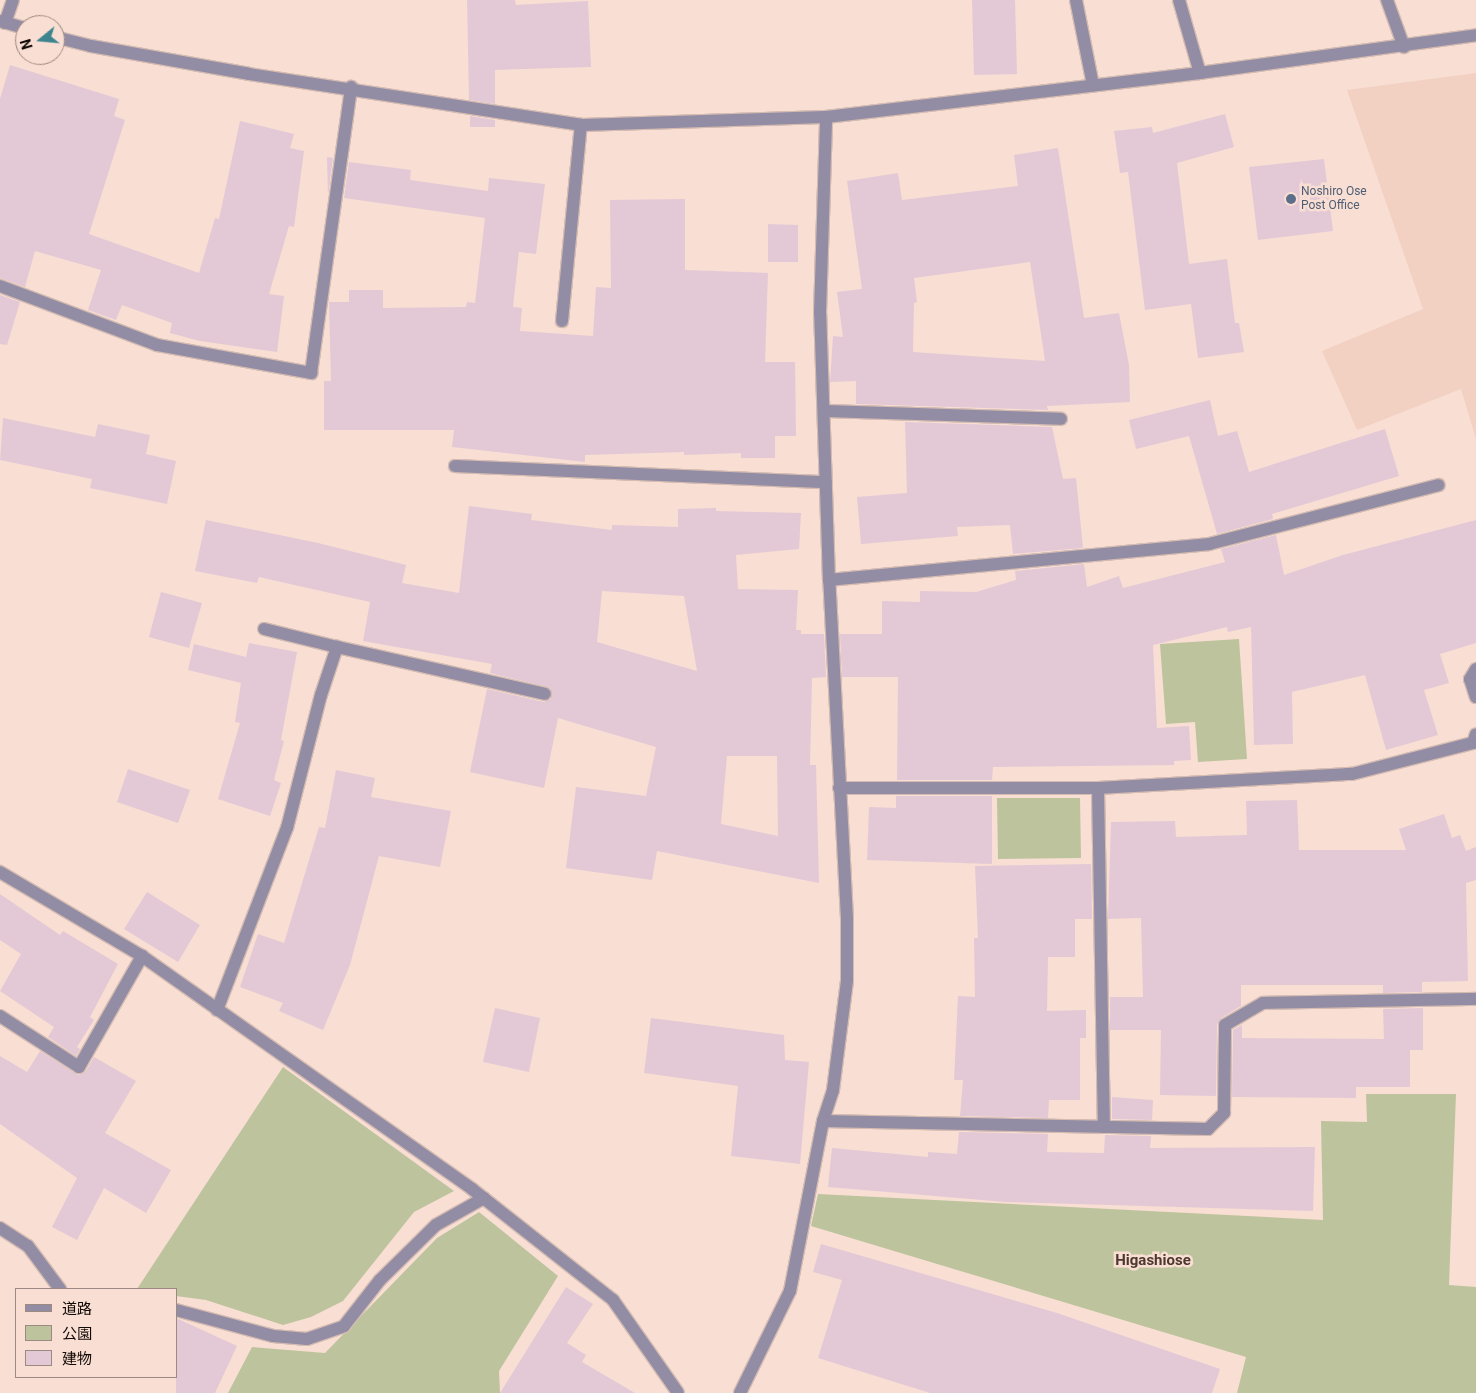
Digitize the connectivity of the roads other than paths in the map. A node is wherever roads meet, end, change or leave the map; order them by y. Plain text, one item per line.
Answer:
1 (13, 0) edge
2 (1076, 0) edge
3 (1179, 0) edge
4 (1387, 0) edge
5 (3, 22) edge
6 (1476, 35) edge
7 (65, 39) edge
8 (1404, 47) junction
9 (1200, 74) junction
10 (1093, 85) junction
11 (351, 87) junction
12 (826, 116) junction
13 (582, 125) junction
14 (0, 286) edge
15 (562, 321) dead end
16 (825, 411) junction
17 (1061, 419) dead end
18 (455, 466) dead end
19 (826, 482) junction
20 (1439, 485) dead end
21 (830, 580) junction
22 (264, 629) dead end
23 (337, 647) junction
24 (1476, 669) edge
25 (545, 694) dead end
26 (1476, 697) edge
27 (1476, 734) edge
28 (839, 788) junction
29 (1098, 788) junction
30 (0, 872) edge
31 (142, 956) junction
32 (1476, 999) edge
33 (217, 1010) junction
34 (0, 1016) edge
35 (822, 1121) junction
36 (1104, 1127) junction
37 (484, 1198) junction
38 (0, 1228) edge
39 (59, 1288) edge
40 (178, 1311) edge
41 (678, 1393) edge
42 (740, 1393) edge

1 - 5 street
2 - 10 street
3 - 9 street
4 - 8 street
6 - 8 street
7 - 11 street
8 - 9 street
9 - 10 street
10 - 12 street
11 - 13 street
11 - 14 street
12 - 13 street
12 - 16 street
13 - 15 street
16 - 17 street
16 - 19 street
18 - 19 street
19 - 21 street
20 - 21 street
21 - 28 street
22 - 23 street
23 - 25 street
23 - 33 street
24 - 26 street
27 - 29 street
28 - 29 street
28 - 35 street
29 - 36 street
30 - 31 street
31 - 33 street
31 - 34 street
32 - 36 street
33 - 37 street
35 - 36 street
35 - 42 street
37 - 40 street
37 - 41 street
38 - 39 street

